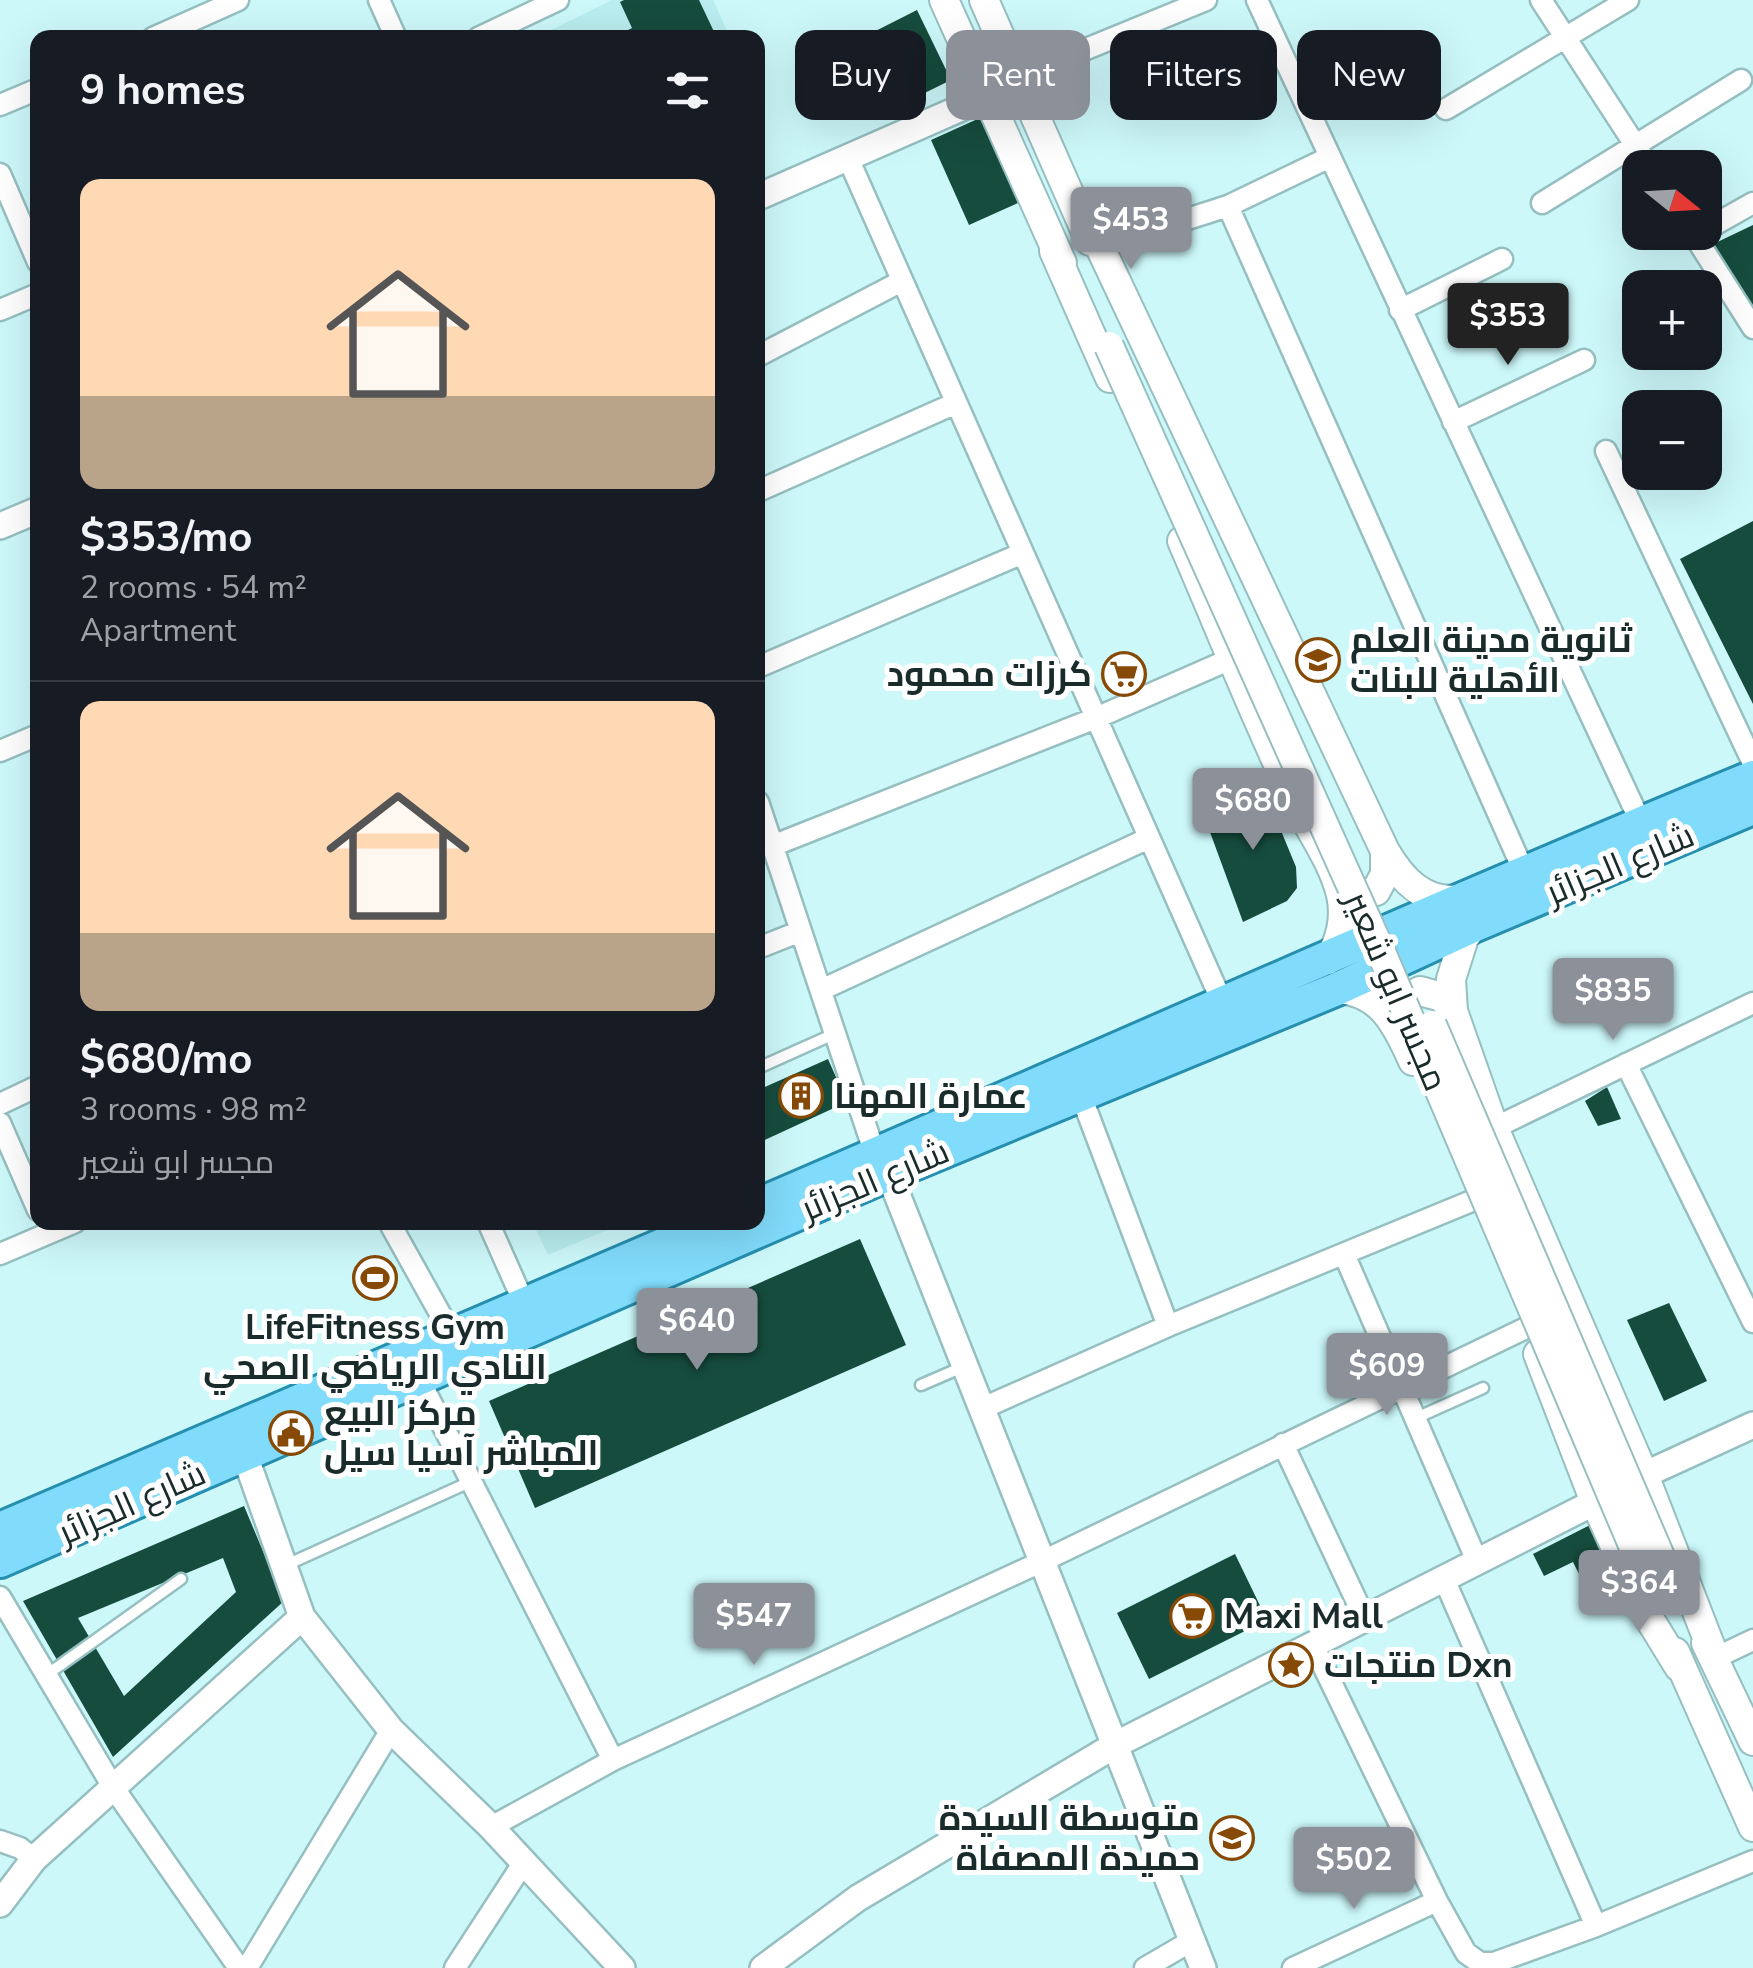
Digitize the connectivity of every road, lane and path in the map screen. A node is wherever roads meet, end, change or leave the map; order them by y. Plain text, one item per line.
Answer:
1 (238, 0) edge
2 (379, 0) edge
3 (558, 0) edge
4 (944, 0) edge
5 (984, 0) edge
6 (1206, 0) edge
7 (1258, 0) edge
8 (1542, 0) edge
9 (1628, 0) edge
10 (171, 30) edge
11 (392, 30) edge
12 (495, 30) edge
13 (957, 30) edge
14 (997, 30) edge
15 (1566, 38) junction
16 (1090, 47) edge
17 (1741, 80) dead end
18 (30, 93) edge
19 (0, 106) edge
20 (1446, 109) dead end
21 (946, 115) edge
22 (996, 120) edge
23 (1038, 120) edge
24 (1635, 145) junction
25 (1638, 150) edge
26 (1330, 157) junction
27 (848, 158) junction
28 (0, 174) edge
29 (765, 194) edge
30 (1542, 203) dead end
31 (1753, 203) edge
32 (1228, 206) junction
33 (1722, 220) edge
34 (1092, 235) junction
35 (30, 243) edge
36 (1708, 250) edge
37 (1054, 251) junction
38 (1502, 260) dead end
39 (902, 281) junction
40 (30, 297) edge
41 (0, 310) edge
42 (1400, 310) junction
43 (1753, 328) edge
44 (1116, 343) junction
45 (765, 352) edge
46 (1584, 360) dead end
47 (956, 403) junction
48 (1452, 422) junction
49 (1606, 451) dead end
50 (765, 489) edge
51 (30, 513) edge
52 (0, 526) edge
53 (1023, 553) junction
54 (1233, 658) junction
55 (765, 663) edge
56 (1096, 718) junction
57 (30, 738) edge
58 (0, 751) edge
59 (1753, 764) edge
60 (1753, 777) edge
61 (1753, 808) edge
62 (1642, 823) junction
63 (766, 837) edge
64 (1149, 838) junction
65 (1385, 851) junction
66 (1525, 874) junction
67 (1337, 883) junction
68 (1467, 913) junction
69 (801, 931) junction
70 (765, 945) edge
71 (1332, 975) junction
72 (820, 990) junction
73 (1753, 1003) edge
74 (1223, 1004) junction
75 (1453, 1011) junction
76 (835, 1033) junction
77 (1402, 1034) junction
78 (1626, 1064) junction
79 (765, 1065) edge
80 (30, 1090) edge
81 (1080, 1093) junction
82 (0, 1104) edge
83 (0, 1123) edge
84 (1494, 1128) junction
85 (882, 1164) junction
86 (30, 1192) edge
87 (1474, 1200) junction
88 (765, 1203) edge
89 (765, 1218) edge
90 (42, 1230) edge
91 (394, 1230) edge
92 (492, 1230) edge
93 (697, 1230) edge
94 (738, 1230) edge
95 (0, 1254) edge
96 (1344, 1254) junction
97 (524, 1304) junction
98 (1753, 1322) edge
99 (1168, 1326) junction
100 (1528, 1327) junction
101 (452, 1335) junction
102 (966, 1366) junction
103 (418, 1377) junction
104 (921, 1385) dead end
105 (1400, 1388) junction
106 (1483, 1388) dead end
107 (983, 1408) junction
108 (1414, 1418) junction
109 (1753, 1425) edge
110 (1283, 1444) junction
111 (244, 1452) junction
112 (1644, 1475) junction
113 (473, 1480) junction
114 (1595, 1502) junction
115 (50, 1525) junction
116 (1, 1547) edge
117 (1043, 1561) junction
118 (1477, 1562) junction
119 (284, 1566) junction
120 (1444, 1578) junction
121 (180, 1579) dead end
122 (1659, 1580) junction
123 (0, 1597) edge
124 (302, 1617) junction
125 (1365, 1619) junction
126 (1753, 1640) edge
127 (1313, 1645) junction
128 (1715, 1658) junction
129 (1680, 1667) junction
130 (45, 1676) junction
131 (391, 1730) junction
132 (1753, 1740) edge
133 (1117, 1744) junction
134 (614, 1760) junction
135 (112, 1787) junction
136 (490, 1827) junction
137 (1753, 1827) edge
138 (0, 1841) edge
139 (34, 1859) junction
140 (524, 1862) junction
141 (1753, 1862) edge
142 (1437, 1901) junction
143 (0, 1904) edge
144 (1596, 1926) junction
145 (1193, 1940) junction
146 (1496, 1966) edge
147 (239, 1968) edge
148 (247, 1968) edge
149 (455, 1968) edge
150 (622, 1968) edge
151 (763, 1968) edge
152 (1145, 1968) edge
153 (1204, 1968) edge
154 (1293, 1968) edge

1 - 10 street
2 - 11 street
3 - 12 street
4 - 13 main road
5 - 14 main road
6 - 16 street
7 - 26 street
8 - 15 street
9 - 15 street
15 - 20 street
15 - 24 street
17 - 24 street
18 - 19 street
21 - 27 street
22 - 37 main road
23 - 34 main road
24 - 25 street
24 - 30 street
26 - 32 street
26 - 42 street
27 - 29 street
27 - 39 street
28 - 35 street
31 - 33 street
32 - 34 street
32 - 66 street
34 - 44 main road
34 - 65 main road
36 - 43 street
37 - 44 main road
37 - 54 main road
38 - 42 street
39 - 45 street
39 - 47 street
40 - 41 street
42 - 48 street
44 - 122 main road, مجسر ابو شعير, bridge
46 - 48 street
47 - 50 street
47 - 53 street
48 - 62 street
49 - 59 street
51 - 52 street
53 - 55 street
53 - 56 street
54 - 56 street
54 - 67 main road
56 - 63 street
56 - 64 street
57 - 58 street
60 - 62 main road, شارع الجزائر
61 - 68 main road, شارع الجزائر
62 - 66 main road, شارع الجزائر
63 - 69 street
64 - 72 street
64 - 74 street
65 - 67 main road
65 - 68 main road
66 - 68 main road, شارع الجزائر
67 - 71 main road
68 - 71 main road, شارع الجزائر
68 - 75 main road
69 - 70 street
69 - 72 street
71 - 74 main road, شارع الجزائر
71 - 77 main road
71 - 81 main road, شارع الجزائر
72 - 76 street
73 - 78 street
74 - 85 main road, شارع الجزائر
75 - 77 main road
75 - 84 main road
76 - 79 lane
76 - 85 street
77 - 87 main road
78 - 84 street
78 - 98 street
80 - 82 street
81 - 85 main road, شارع الجزائر
81 - 99 street
83 - 86 street
84 - 112 main road
85 - 88 main road, شارع الجزائر
85 - 89 main road, شارع الجزائر
85 - 102 street
87 - 96 street
87 - 100 main road
90 - 95 street
91 - 101 street
92 - 97 street
93 - 97 main road, شارع الجزائر
94 - 103 main road, شارع الجزائر
96 - 99 street
96 - 105 street
97 - 101 main road, شارع الجزائر
99 - 107 street
100 - 105 street
100 - 114 main road
101 - 115 main road, شارع الجزائر
102 - 104 lane
102 - 107 street
103 - 111 main road, شارع الجزائر
103 - 113 street
105 - 108 street
105 - 110 street
106 - 108 lane
107 - 117 street
108 - 118 street
109 - 112 street
110 - 117 street
110 - 125 street
111 - 115 main road, شارع الجزائر
111 - 119 street
112 - 128 main road
113 - 119 lane
113 - 134 street
114 - 118 street
114 - 129 main road
115 - 116 main road, شارع الجزائر
117 - 133 street
117 - 134 street
118 - 120 street
119 - 124 street
120 - 125 street
120 - 144 street
121 - 130 lane
122 - 128 main road
122 - 129 main road
123 - 130 street
124 - 131 street
124 - 135 street
125 - 127 street
126 - 128 street
127 - 133 street
127 - 142 street
128 - 132 main road
129 - 137 main road
130 - 135 street
131 - 136 street
131 - 148 street
133 - 145 street
133 - 151 street
134 - 136 street
135 - 139 street
135 - 147 street
136 - 140 street
138 - 139 street
139 - 143 street
140 - 149 street
140 - 150 street
141 - 144 street
142 - 146 street
142 - 154 street
144 - 146 street
145 - 152 street
145 - 153 street

